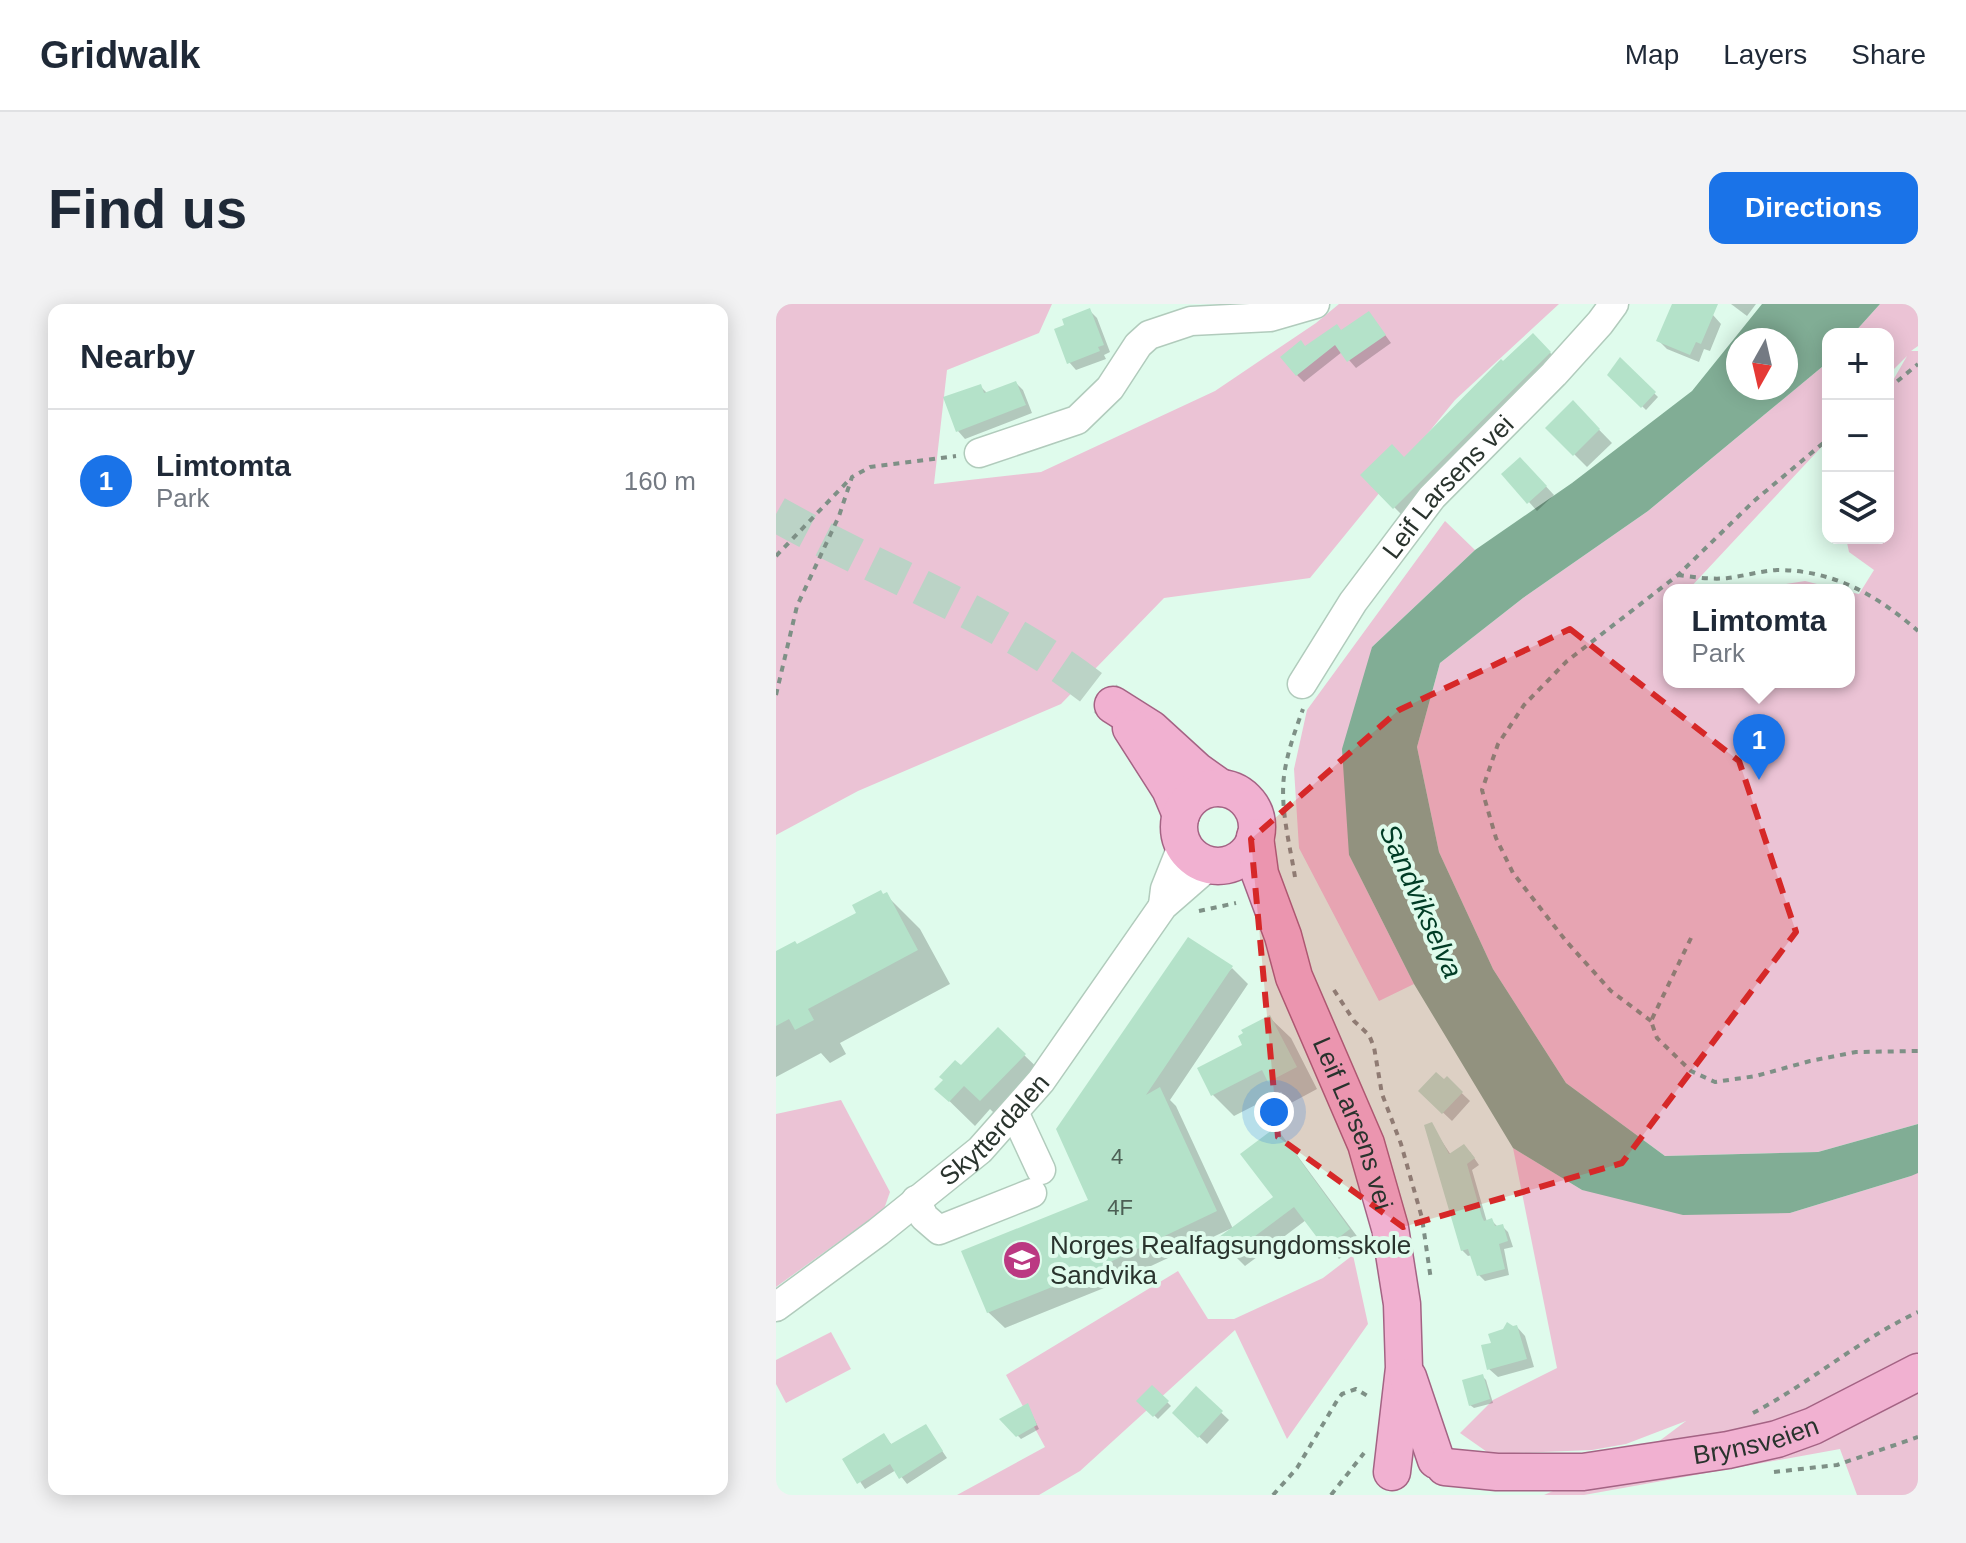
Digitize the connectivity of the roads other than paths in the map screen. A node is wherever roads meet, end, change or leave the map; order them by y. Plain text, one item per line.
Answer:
1 (1315, 304) edge
2 (1614, 304) edge
3 (979, 453) road end
4 (1302, 684) road end
5 (1221, 788) junction
6 (1255, 837) junction
7 (1198, 847) junction
8 (1311, 978) junction
9 (1015, 1114) junction
10 (916, 1200) junction
11 (776, 1307) edge
12 (1404, 1368) junction
13 (1918, 1372) edge
14 (1583, 1472) junction
15 (1446, 1474) edge
16 (1384, 1488) edge
17 (1505, 1495) edge

1 - 3 street
2 - 4 street, Leif Larsens vei
5 - 6 main road
5 - 7 main road
5 - 7 main road, Leif Larsens vei
6 - 7 main road
6 - 8 main road, Leif Larsens vei
7 - 8 main road, Leif Larsens vei
7 - 9 street, Skytterdalen
8 - 12 main road, Leif Larsens vei
9 - 10 street, Skytterdalen
9 - 10 street
10 - 11 street, Skytterdalen
12 - 15 main road, Leif Larsens vei
12 - 16 main road, Leif Larsens vei
13 - 14 main road, Brynsveien
14 - 15 main road, Brynsveien
14 - 17 main road, Brynsveien
15 - 16 main road, Brynsveien

